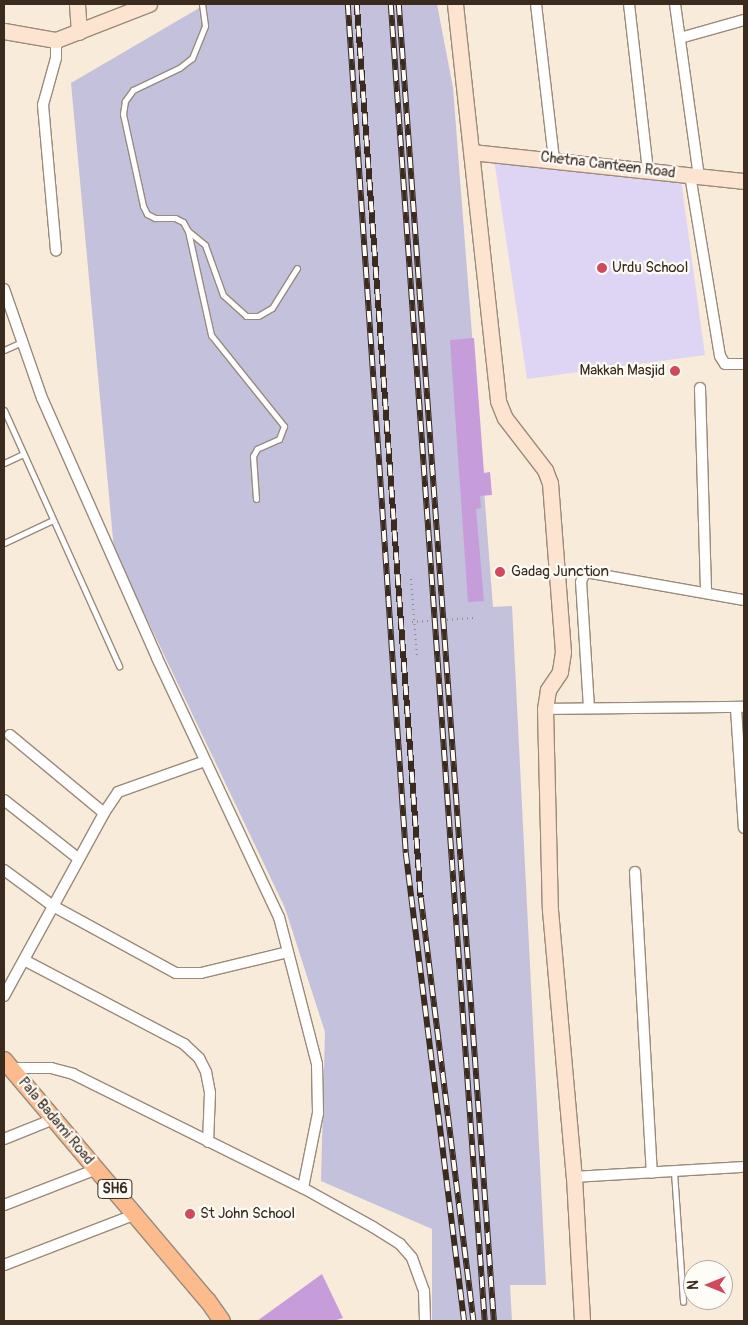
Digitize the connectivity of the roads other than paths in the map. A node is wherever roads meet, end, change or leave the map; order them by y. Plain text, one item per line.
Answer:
1 (77, 4) edge
2 (149, 4) edge
3 (202, 4) edge
4 (456, 4) edge
5 (536, 4) edge
6 (629, 4) edge
7 (675, 4) edge
8 (744, 20) edge
9 (4, 31) edge
10 (79, 32) junction
11 (680, 38) junction
12 (56, 40) junction
13 (472, 152) junction
14 (554, 159) junction
15 (648, 170) junction
16 (695, 175) junction
17 (744, 181) edge
18 (188, 231) junction
19 (56, 250) dead end
20 (297, 268) dead end
21 (4, 289) edge
22 (22, 342) junction
23 (4, 350) edge
24 (744, 364) edge
25 (700, 388) dead end
26 (4, 410) edge
27 (23, 454) junction
28 (4, 463) edge
29 (256, 499) dead end
30 (53, 520) junction
31 (4, 543) edge
32 (706, 593) junction
33 (744, 600) edge
34 (119, 666) dead end
35 (589, 708) junction
36 (740, 708) edge
37 (545, 709) junction
38 (10, 734) dead end
39 (205, 760) junction
40 (4, 800) edge
41 (104, 813) junction
42 (744, 828) edge
43 (79, 859) junction
44 (4, 870) edge
45 (635, 872) dead end
46 (53, 906) junction
47 (288, 952) junction
48 (24, 960) junction
49 (4, 996) edge
50 (6, 1065) edge
51 (54, 1119) junction
52 (4, 1139) edge
53 (208, 1142) junction
54 (744, 1167) edge
55 (97, 1169) junction
56 (674, 1172) junction
57 (652, 1173) junction
58 (574, 1177) junction
59 (303, 1188) junction
60 (4, 1205) edge
61 (136, 1214) junction
62 (4, 1265) edge
63 (683, 1302) dead end
64 (222, 1321) edge
65 (425, 1321) edge
66 (582, 1321) edge

1 - 10 street
2 - 10 street
3 - 18 lane
4 - 13 street
5 - 14 street
6 - 15 street
7 - 11 street
8 - 11 street
9 - 12 street
10 - 12 street
11 - 16 street
12 - 19 street
13 - 14 street, Chetna Canteen Road
13 - 37 street
14 - 15 street, Chetna Canteen Road
15 - 16 street, Chetna Canteen Road
16 - 17 street, Chetna Canteen Road
16 - 24 street
18 - 20 lane
18 - 29 lane
21 - 22 street
22 - 23 lane
22 - 39 street
25 - 32 street
26 - 27 lane
27 - 28 lane
27 - 30 lane
30 - 31 lane
30 - 34 lane
32 - 33 street
32 - 35 street
35 - 36 street
35 - 37 street
36 - 42 street
37 - 58 street
38 - 41 street
39 - 41 street
39 - 47 street
40 - 43 street
41 - 43 street
43 - 46 street
44 - 46 street
45 - 57 street
46 - 47 street
46 - 48 street
47 - 59 street
48 - 49 street
48 - 53 street
50 - 51 main road, Pala Badami Road / SH6
50 - 53 street
51 - 52 street
51 - 55 main road, Pala Badami Road / SH6
53 - 59 street
54 - 56 street
55 - 60 street
55 - 61 main road, Pala Badami Road / SH6
56 - 57 street
56 - 63 lane
57 - 58 street
58 - 66 street
59 - 65 street
61 - 62 street
61 - 64 main road, Pala Badami Road / SH6

